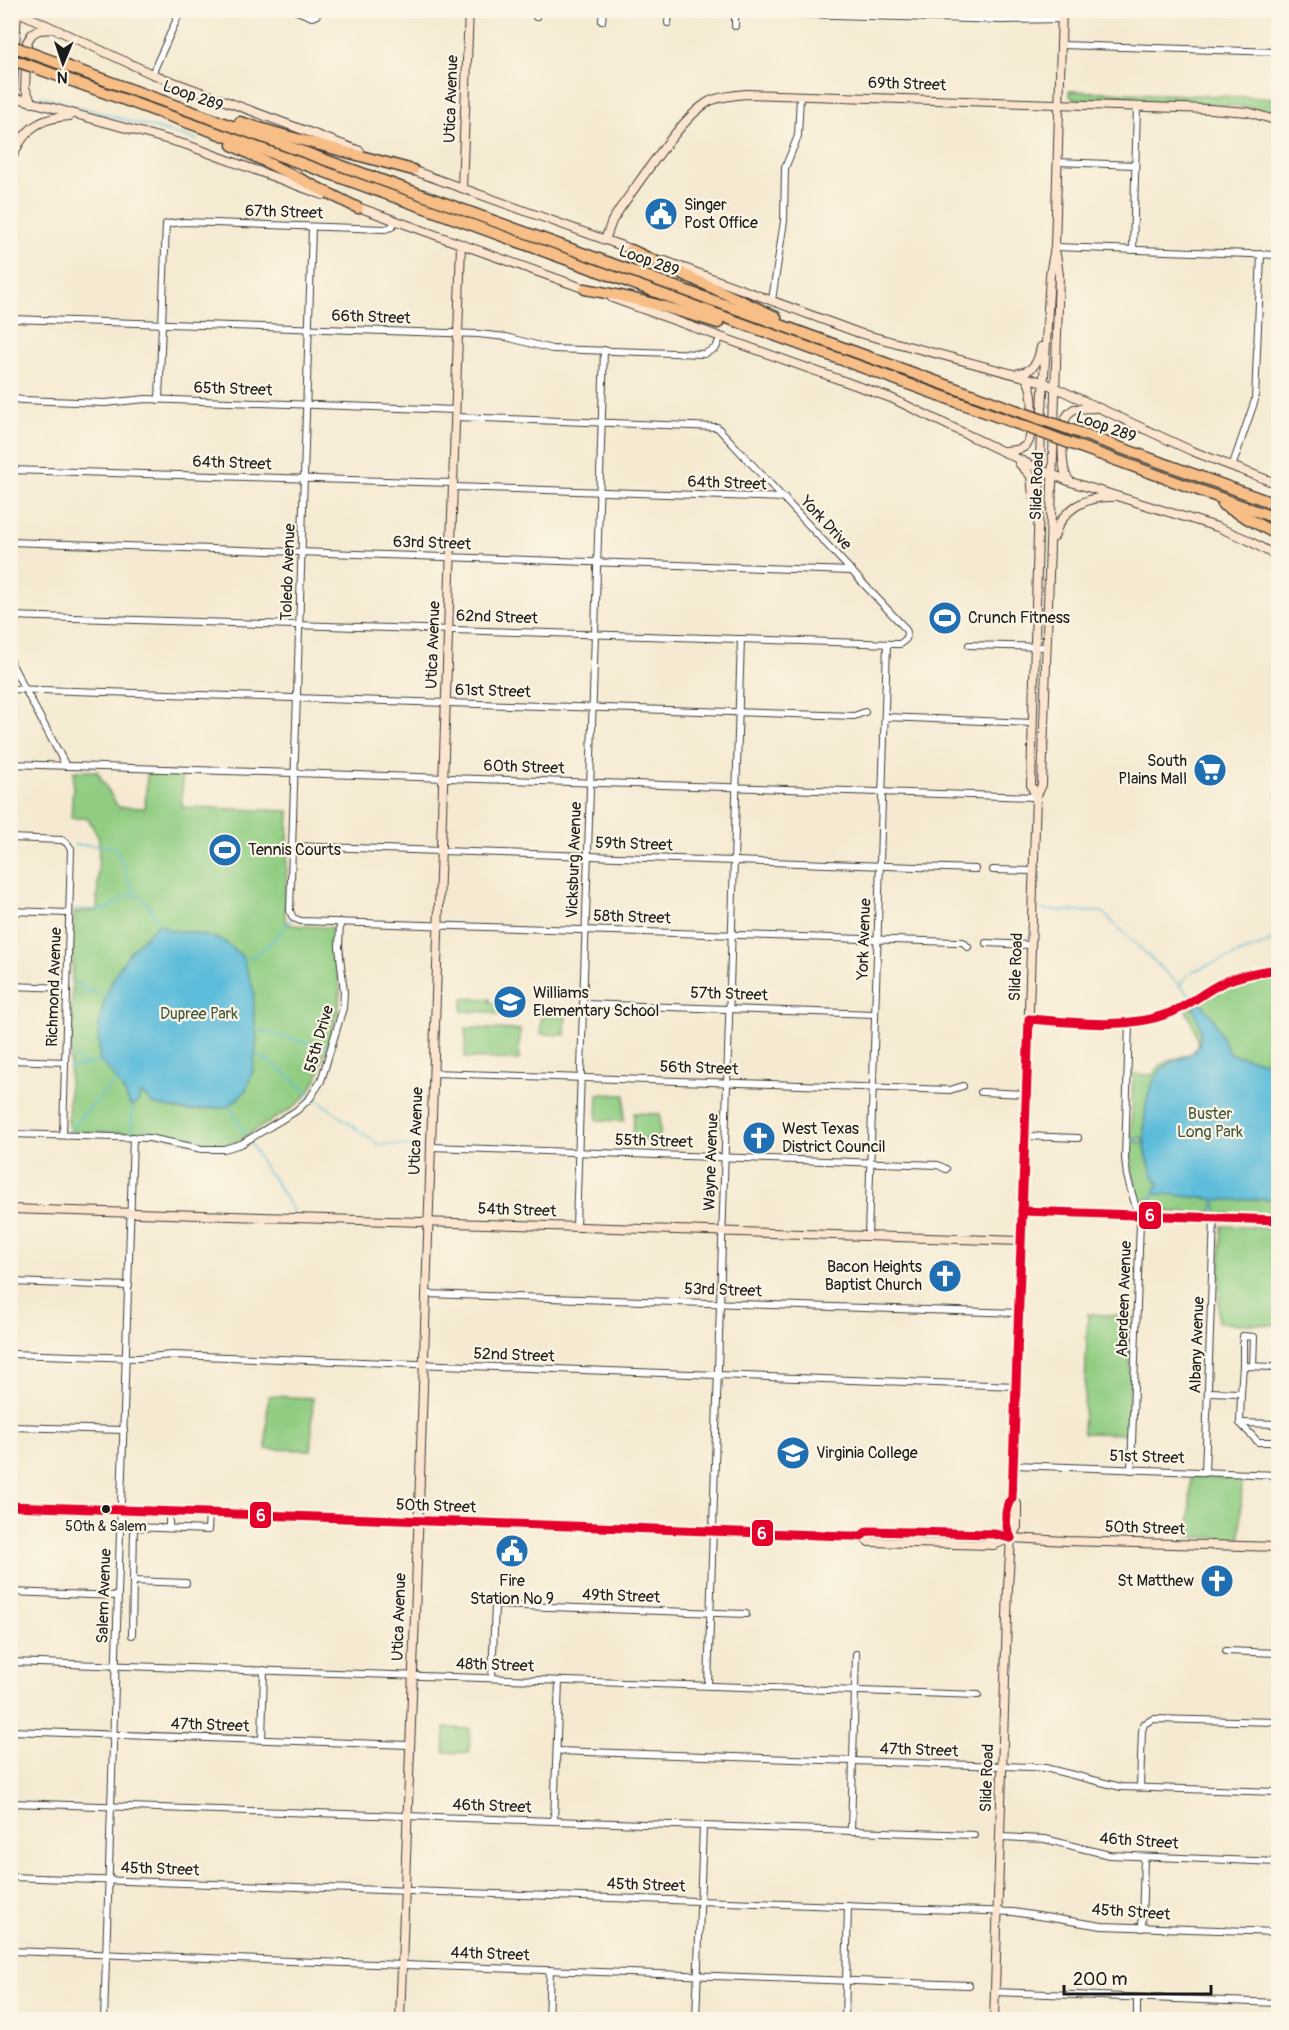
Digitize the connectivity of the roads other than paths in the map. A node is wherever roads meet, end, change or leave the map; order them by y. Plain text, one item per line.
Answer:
1 (182, 10) edge
2 (294, 10) edge
3 (319, 10) edge
4 (469, 10) edge
5 (603, 10) edge
6 (669, 10) edge
7 (735, 10) edge
8 (16, 11) edge
9 (802, 12) edge
10 (935, 14) edge
11 (1062, 15) edge
12 (602, 21) dead end
13 (668, 23) dead end
14 (735, 26) dead end
15 (55, 29) junction
16 (10, 45) edge
17 (1060, 45) junction
18 (1278, 52) edge
19 (10, 59) edge
20 (152, 74) junction
21 (800, 96) junction
22 (12, 97) edge
23 (32, 103) junction
24 (1058, 104) junction
25 (177, 106) junction
26 (1137, 106) junction
27 (80, 116) junction
28 (1278, 121) edge
29 (195, 126) junction
30 (10, 146) edge
31 (1057, 162) junction
32 (10, 164) edge
33 (1136, 165) junction
34 (413, 170) junction
35 (462, 188) junction
36 (358, 208) junction
37 (395, 220) junction
38 (312, 227) junction
39 (605, 240) junction
40 (461, 244) junction
41 (1055, 247) junction
42 (631, 250) junction
43 (1133, 250) junction
44 (1261, 254) junction
45 (1278, 255) edge
46 (585, 289) junction
47 (772, 300) junction
48 (1047, 317) junction
49 (10, 319) edge
50 (161, 323) junction
51 (309, 328) junction
52 (458, 333) junction
53 (720, 338) junction
54 (839, 346) junction
55 (808, 348) junction
56 (604, 350) junction
57 (1020, 375) junction
58 (1043, 382) junction
59 (1056, 387) junction
60 (10, 398) edge
61 (159, 400) junction
62 (307, 405) junction
63 (1099, 408) junction
64 (455, 414) junction
65 (602, 422) junction
66 (722, 431) joint
67 (1001, 451) junction
68 (1232, 467) junction
69 (1039, 469) junction
70 (10, 470) edge
71 (1149, 472) junction
72 (1053, 474) junction
73 (304, 478) junction
74 (1071, 482) junction
75 (1278, 484) edge
76 (453, 485) junction
77 (600, 492) junction
78 (1124, 497) junction
79 (784, 498) junction
80 (1278, 503) edge
81 (1278, 519) edge
82 (1038, 524) junction
83 (1278, 536) edge
84 (10, 542) edge
85 (302, 551) junction
86 (1051, 552) junction
87 (451, 557) junction
88 (1278, 557) edge
89 (597, 563) junction
90 (852, 571) junction
91 (10, 616) edge
92 (300, 624) junction
93 (448, 629) junction
94 (595, 634) junction
95 (908, 636) joint
96 (741, 639) junction
97 (887, 644) junction
98 (969, 645) dead end
99 (1036, 647) junction
100 (1047, 647) junction
101 (10, 661) edge
102 (10, 689) edge
103 (26, 690) junction
104 (297, 698) junction
105 (446, 703) junction
106 (592, 708) junction
107 (739, 712) junction
108 (865, 712) dead end
109 (885, 717) junction
110 (1033, 723) junction
111 (10, 764) edge
112 (66, 766) junction
113 (295, 772) junction
114 (443, 777) junction
115 (590, 782) junction
116 (736, 787) junction
117 (882, 792) junction
118 (1036, 797) junction
119 (10, 838) edge
120 (292, 846) junction
121 (441, 851) junction
122 (588, 856) junction
123 (734, 861) junction
124 (880, 866) junction
125 (975, 869) dead end
126 (993, 870) dead end
127 (1034, 871) junction
128 (10, 911) edge
129 (69, 913) junction
130 (293, 918) joint
131 (340, 922) junction
132 (438, 924) junction
133 (585, 929) junction
134 (732, 934) junction
135 (877, 939) junction
136 (986, 943) dead end
137 (1031, 945) junction
138 (968, 947) dead end
139 (1278, 969) edge
140 (10, 986) edge
141 (67, 988) junction
142 (583, 1004) junction
143 (730, 1009) junction
144 (875, 1014) junction
145 (1029, 1019) junction
146 (1129, 1022) junction
147 (10, 1060) edge
148 (65, 1062) junction
149 (433, 1073) junction
150 (580, 1078) junction
151 (728, 1083) junction
152 (963, 1086) dead end
153 (873, 1088) junction
154 (981, 1092) dead end
155 (1026, 1094) junction
156 (10, 1134) edge
157 (63, 1135) junction
158 (1025, 1136) junction
159 (133, 1137) junction
160 (1078, 1138) dead end
161 (431, 1147) junction
162 (578, 1152) junction
163 (725, 1157) junction
164 (870, 1162) junction
165 (946, 1169) dead end
166 (10, 1209) edge
167 (1022, 1211) junction
168 (131, 1213) junction
169 (1137, 1215) junction
170 (1214, 1218) junction
171 (1278, 1220) edge
172 (428, 1222) junction
173 (576, 1227) junction
174 (722, 1231) junction
175 (868, 1236) junction
176 (1022, 1241) junction
177 (10, 1282) edge
178 (129, 1286) junction
179 (426, 1294) junction
180 (720, 1303) junction
181 (1019, 1313) junction
182 (10, 1354) edge
183 (127, 1357) junction
184 (424, 1366) junction
185 (1243, 1366) junction
186 (1253, 1366) junction
187 (1275, 1367) dead end
188 (717, 1376) junction
189 (1017, 1386) junction
190 (1209, 1392) junction
191 (1241, 1393) junction
192 (1240, 1423) junction
193 (1278, 1424) edge
194 (10, 1427) edge
195 (124, 1430) junction
196 (1278, 1442) edge
197 (1014, 1466) junction
198 (1131, 1470) junction
199 (1206, 1473) junction
200 (1278, 1475) edge
201 (10, 1506) edge
202 (121, 1510) junction
203 (170, 1512) junction
204 (209, 1513) junction
205 (417, 1520) junction
206 (169, 1528) junction
207 (713, 1530) junction
208 (1011, 1538) junction
209 (1278, 1547) edge
210 (119, 1560) junction
211 (134, 1560) junction
212 (133, 1581) junction
213 (186, 1583) dead end
214 (10, 1592) edge
215 (118, 1596) junction
216 (117, 1608) junction
217 (132, 1609) junction
218 (710, 1612) junction
219 (746, 1614) dead end
220 (132, 1635) dead end
221 (1226, 1651) dead end
222 (1278, 1653) edge
223 (856, 1654) dead end
224 (10, 1662) edge
225 (116, 1665) junction
226 (264, 1671) junction
227 (411, 1676) junction
228 (492, 1678) junction
229 (559, 1681) junction
230 (708, 1686) junction
231 (855, 1691) junction
232 (978, 1695) dead end
233 (1278, 1722) edge
234 (10, 1731) edge
235 (113, 1735) junction
236 (262, 1740) junction
237 (409, 1745) junction
238 (557, 1751) junction
239 (854, 1761) junction
240 (1002, 1766) junction
241 (1140, 1787) junction
242 (1278, 1792) edge
243 (10, 1803) edge
244 (111, 1806) junction
245 (406, 1816) junction
246 (554, 1821) junction
247 (703, 1826) junction
248 (851, 1831) junction
249 (974, 1835) dead end
250 (1000, 1837) junction
251 (1144, 1857) junction
252 (1278, 1862) edge
253 (10, 1877) edge
254 (108, 1880) junction
255 (404, 1890) junction
256 (701, 1901) junction
257 (848, 1906) junction
258 (997, 1911) junction
259 (1142, 1928) junction
260 (1278, 1932) edge
261 (10, 1951) edge
262 (106, 1954) junction
263 (402, 1965) junction
264 (549, 1970) junction
265 (698, 1975) junction
266 (846, 1980) junction
267 (969, 1984) dead end
268 (995, 1992) junction
269 (1137, 1998) junction
270 (1278, 2003) edge
271 (104, 2019) edge
272 (400, 2019) edge
273 (548, 2019) edge
274 (696, 2019) edge
275 (845, 2019) edge
276 (994, 2019) edge
277 (1137, 2019) edge

1 - 20 street
2 - 3 street
4 - 35 main road, Utica Avenue
5 - 12 street
6 - 13 street
7 - 14 street
8 - 15 main road
8 - 22 main road
9 - 10 street
10 - 11 street
11 - 17 main road, Slide Road
15 - 20 main road
15 - 23 main road
16 - 25 highway, Loop 289, bridge
17 - 18 street
17 - 24 main road, Slide Road
19 - 29 highway, Loop 289, bridge
20 - 34 main road
21 - 24 main road, 69th Street
21 - 39 main road, 69th Street
21 - 47 street
22 - 23 main road
22 - 30 main road
23 - 27 main road
24 - 26 main road, 69th Street
24 - 31 main road, Slide Road
25 - 34 highway
25 - 54 highway, Loop 289
26 - 28 main road, 69th Street
26 - 33 street
27 - 32 main road
27 - 36 main road
29 - 36 highway
29 - 55 highway, Loop 289
31 - 33 street
31 - 41 main road, Slide Road
33 - 43 street
34 - 35 main road
35 - 39 main road
36 - 37 main road
37 - 38 street, 67th Street
37 - 40 main road
38 - 50 street, 67th Street
38 - 51 street, Toledo Avenue
39 - 42 main road
40 - 46 main road
40 - 52 main road, Utica Avenue
41 - 43 street
41 - 48 main road, Slide Road
41 - 59 main road, Slide Road
42 - 47 main road
42 - 54 highway
43 - 44 street
44 - 45 street
44 - 68 street
46 - 53 main road
46 - 55 highway
47 - 57 main road
48 - 57 main road
48 - 58 main road, Slide Road
49 - 50 street, 66th Street
50 - 51 street, 66th Street
50 - 61 street
51 - 52 street, 66th Street
51 - 62 street, Toledo Avenue
52 - 56 street, 66th Street
52 - 64 main road, Utica Avenue
53 - 56 street, 66th Street
53 - 67 main road
54 - 80 highway, Loop 289, bridge
55 - 71 highway, Loop 289, bridge
56 - 65 street, Vicksburg Avenue
57 - 58 main road
57 - 67 main road
58 - 59 main road
58 - 69 main road, Slide Road
59 - 63 main road
59 - 72 main road, Slide Road
60 - 61 street, 65th Street
61 - 62 street, 65th Street
62 - 64 street, 65th Street
62 - 73 street, Toledo Avenue
63 - 68 main road
63 - 74 main road
64 - 65 street, 65th Street
64 - 76 main road, Utica Avenue
65 - 66 street, 65th Street
65 - 77 street, Vicksburg Avenue
66 - 79 street, York Drive
67 - 69 main road
67 - 82 main road
68 - 75 main road
69 - 72 main road
69 - 82 main road, Slide Road
70 - 73 street, 64th Street
71 - 81 highway, Loop 289
71 - 83 highway
72 - 74 main road
72 - 86 main road, Slide Road
73 - 76 street, 64th Street
73 - 85 street, Toledo Avenue
74 - 78 main road
76 - 77 street, 64th Street
76 - 87 main road, Utica Avenue
77 - 79 street, 64th Street
77 - 89 street, Vicksburg Avenue
78 - 86 main road
78 - 88 main road
79 - 90 street, York Drive
82 - 99 main road, Slide Road
84 - 85 street, 63rd Street
85 - 87 street, 63rd Street
85 - 92 street, Toledo Avenue
86 - 100 main road, Slide Road
87 - 89 street, 63rd Street
87 - 93 main road, Utica Avenue
89 - 90 street, 63rd Street
89 - 94 street, Vicksburg Avenue
90 - 95 street, York Drive
91 - 92 street, 62nd Street
92 - 93 street, 62nd Street
92 - 104 street, Toledo Avenue
93 - 94 street, 62nd Street
93 - 105 main road, Utica Avenue
94 - 96 street, 62nd Street
94 - 106 street, Vicksburg Avenue
95 - 97 street, 62nd Street
96 - 97 street, 62nd Street
96 - 107 street, Wayne Avenue
97 - 109 street, York Avenue
98 - 99 street
99 - 100 street
99 - 110 main road, Slide Road
100 - 118 main road, Slide Road
101 - 103 street
102 - 103 street, 61st Street
103 - 104 street, 61st Street
103 - 112 street
104 - 105 street, 61st Street
104 - 113 street, Toledo Avenue
105 - 106 street, 61st Street
105 - 114 main road, Utica Avenue
106 - 107 street, 61st Street
106 - 115 street, Vicksburg Avenue
107 - 108 street, 61st Street
107 - 116 street, Wayne Avenue
109 - 110 street
109 - 117 street, York Avenue
110 - 118 main road, Slide Road
111 - 112 street, 60th Street
112 - 113 street, 60th Street
113 - 114 street, 60th Street
113 - 120 street, Toledo Avenue
114 - 115 street, 60th Street
114 - 121 main road, Utica Avenue
115 - 116 street, 60th Street
115 - 122 street, Vicksburg Avenue
116 - 117 street, 60th Street
116 - 123 street, Wayne Avenue
117 - 118 street, 60th Street
117 - 124 street, York Avenue
118 - 127 main road, Slide Road
119 - 129 street, Richmond Avenue
120 - 121 street, 59th Street
120 - 130 street, Toledo Avenue
121 - 122 street, 59th Street
121 - 132 main road, Utica Avenue
122 - 123 street, 59th Street
122 - 133 street, Vicksburg Avenue
123 - 124 street, 59th Street
123 - 134 street, Wayne Avenue
124 - 125 street, 59th Street
124 - 135 street, York Avenue
126 - 127 street
127 - 137 main road, Slide Road
128 - 129 street
129 - 141 street, Richmond Avenue
130 - 131 street, 58th Street
131 - 132 street, 58th Street
131 - 159 street, 55th Drive
132 - 133 street, 58th Street
132 - 149 main road, Utica Avenue
133 - 134 street, 58th Street
133 - 142 street, Vicksburg Avenue
134 - 135 street, 58th Street
134 - 143 street, Wayne Avenue
135 - 138 street, 58th Street
135 - 144 street, York Avenue
136 - 137 street
137 - 145 main road, Slide Road
139 - 146 main road
140 - 141 street
141 - 148 street, Richmond Avenue
142 - 143 street, 57th Street
142 - 150 street, Vicksburg Avenue
143 - 144 street, 57th Street
143 - 151 street, Wayne Avenue
144 - 153 street, York Avenue
145 - 146 main road
145 - 155 main road, Slide Road
146 - 169 street, Aberdeen Avenue
147 - 148 street
148 - 157 street, Richmond Avenue
149 - 150 street, 56th Street
149 - 161 main road, Utica Avenue
150 - 151 street, 56th Street
150 - 162 street, Vicksburg Avenue
151 - 153 street, 56th Street
151 - 163 street, Wayne Avenue
152 - 153 street, 56th Street
153 - 164 street, York Avenue
154 - 155 street
155 - 158 main road, Slide Road
156 - 157 street
157 - 159 street
158 - 160 street
158 - 167 main road, Slide Road
159 - 168 street, Salem Avenue
161 - 162 street, 55th Street
161 - 172 main road, Utica Avenue
162 - 163 street, 55th Street
162 - 173 street, Vicksburg Avenue
163 - 164 street, 55th Street
163 - 174 street, Wayne Avenue
164 - 165 street, 55th Street
164 - 175 street, York Avenue
166 - 168 main road, 54th Street
167 - 169 street
167 - 176 main road, Slide Road
168 - 172 main road, 54th Street
168 - 178 street, Salem Avenue
169 - 170 street
169 - 198 street, Aberdeen Avenue
170 - 171 street
170 - 190 street, Albany Avenue
172 - 173 main road, 54th Street
172 - 179 main road, Utica Avenue
173 - 174 main road, 54th Street
174 - 175 main road, 54th Street
174 - 180 street, Wayne Avenue
175 - 176 main road, 54th Street
176 - 181 main road, Slide Road
177 - 178 street
178 - 183 street, Salem Avenue
179 - 180 street, 53rd Street
179 - 184 main road, Utica Avenue
180 - 181 street, 53rd Street
180 - 188 street, Wayne Avenue
181 - 189 main road, Slide Road
182 - 183 street, 52nd Street
183 - 184 street, 52nd Street
183 - 195 street, Salem Avenue
184 - 188 street, 52nd Street
184 - 205 main road, Utica Avenue
185 - 186 street
185 - 186 street
185 - 191 street
186 - 187 street
188 - 189 street, 52nd Street
188 - 207 street, Wayne Avenue
189 - 197 main road, Slide Road
190 - 191 street
190 - 199 street, Albany Avenue
191 - 192 street
192 - 193 street
192 - 196 street
194 - 195 street
195 - 202 street, Salem Avenue
197 - 198 street, 51st Street
197 - 208 main road, Slide Road
198 - 199 street, 51st Street
199 - 200 street, 51st Street
201 - 202 main road, 50th Street
202 - 203 main road, 50th Street
202 - 210 street, Salem Avenue
203 - 204 main road, 50th Street
203 - 206 street
204 - 205 main road, 50th Street
204 - 206 street
205 - 207 main road, 50th Street
205 - 227 main road, Utica Avenue
206 - 211 street
207 - 208 main road, 50th Street
207 - 218 street, Wayne Avenue
208 - 209 main road, 50th Street
208 - 240 main road, Slide Road
210 - 211 street
210 - 215 street, Salem Avenue
211 - 212 street
212 - 213 street
212 - 217 street
214 - 215 street
215 - 216 street, Salem Avenue
216 - 217 street
216 - 225 street, Salem Avenue
217 - 220 street
218 - 219 street, 49th Street
218 - 228 street, 49th Street
218 - 230 street, Wayne Avenue
221 - 222 street
223 - 231 street
224 - 225 street, 48th Street
225 - 226 street, 48th Street
225 - 235 street, Salem Avenue
226 - 227 street, 48th Street
226 - 236 street
227 - 228 street, 48th Street
227 - 237 main road, Utica Avenue
228 - 229 street, 48th Street
229 - 230 street, 48th Street
229 - 238 street
230 - 231 street, 48th Street
231 - 232 street, 48th Street
231 - 239 street
233 - 241 street
234 - 235 street, 47th Street
235 - 236 street, 47th Street
235 - 244 street, Salem Avenue
236 - 237 street, 47th Street
237 - 245 main road, Utica Avenue
238 - 239 street, 47th Street
238 - 246 street
239 - 240 street, 47th Street
239 - 248 street
240 - 241 street, 47th Street
240 - 250 main road, Slide Road
241 - 242 street, 47th Street
243 - 244 street, 46th Street
244 - 245 street, 46th Street
244 - 254 street, Salem Avenue
245 - 246 street, 46th Street
245 - 255 main road, Utica Avenue
246 - 247 street, 46th Street
247 - 248 street, 46th Street
247 - 256 street
248 - 249 street, 46th Street
250 - 251 street, 46th Street
250 - 258 main road, Slide Road
251 - 252 street, 46th Street
251 - 259 street
253 - 254 street, 45th Street
254 - 255 street, 45th Street
254 - 262 street, Salem Avenue
255 - 256 street, 45th Street
255 - 263 main road, Utica Avenue
256 - 257 street, 45th Street
256 - 265 street
257 - 258 street, 45th Street
257 - 266 street
258 - 259 street, 45th Street
258 - 268 main road, Slide Road
259 - 260 street, 45th Street
261 - 262 street, 44th Street
262 - 263 street, 44th Street
262 - 271 street, Salem Avenue
263 - 264 street, 44th Street
263 - 272 main road, Utica Avenue
264 - 265 street, 44th Street
264 - 273 street
265 - 266 street, 44th Street
265 - 274 street
266 - 267 street, 44th Street
266 - 275 street
268 - 269 street
268 - 276 main road, Slide Road
269 - 270 street
269 - 277 street

